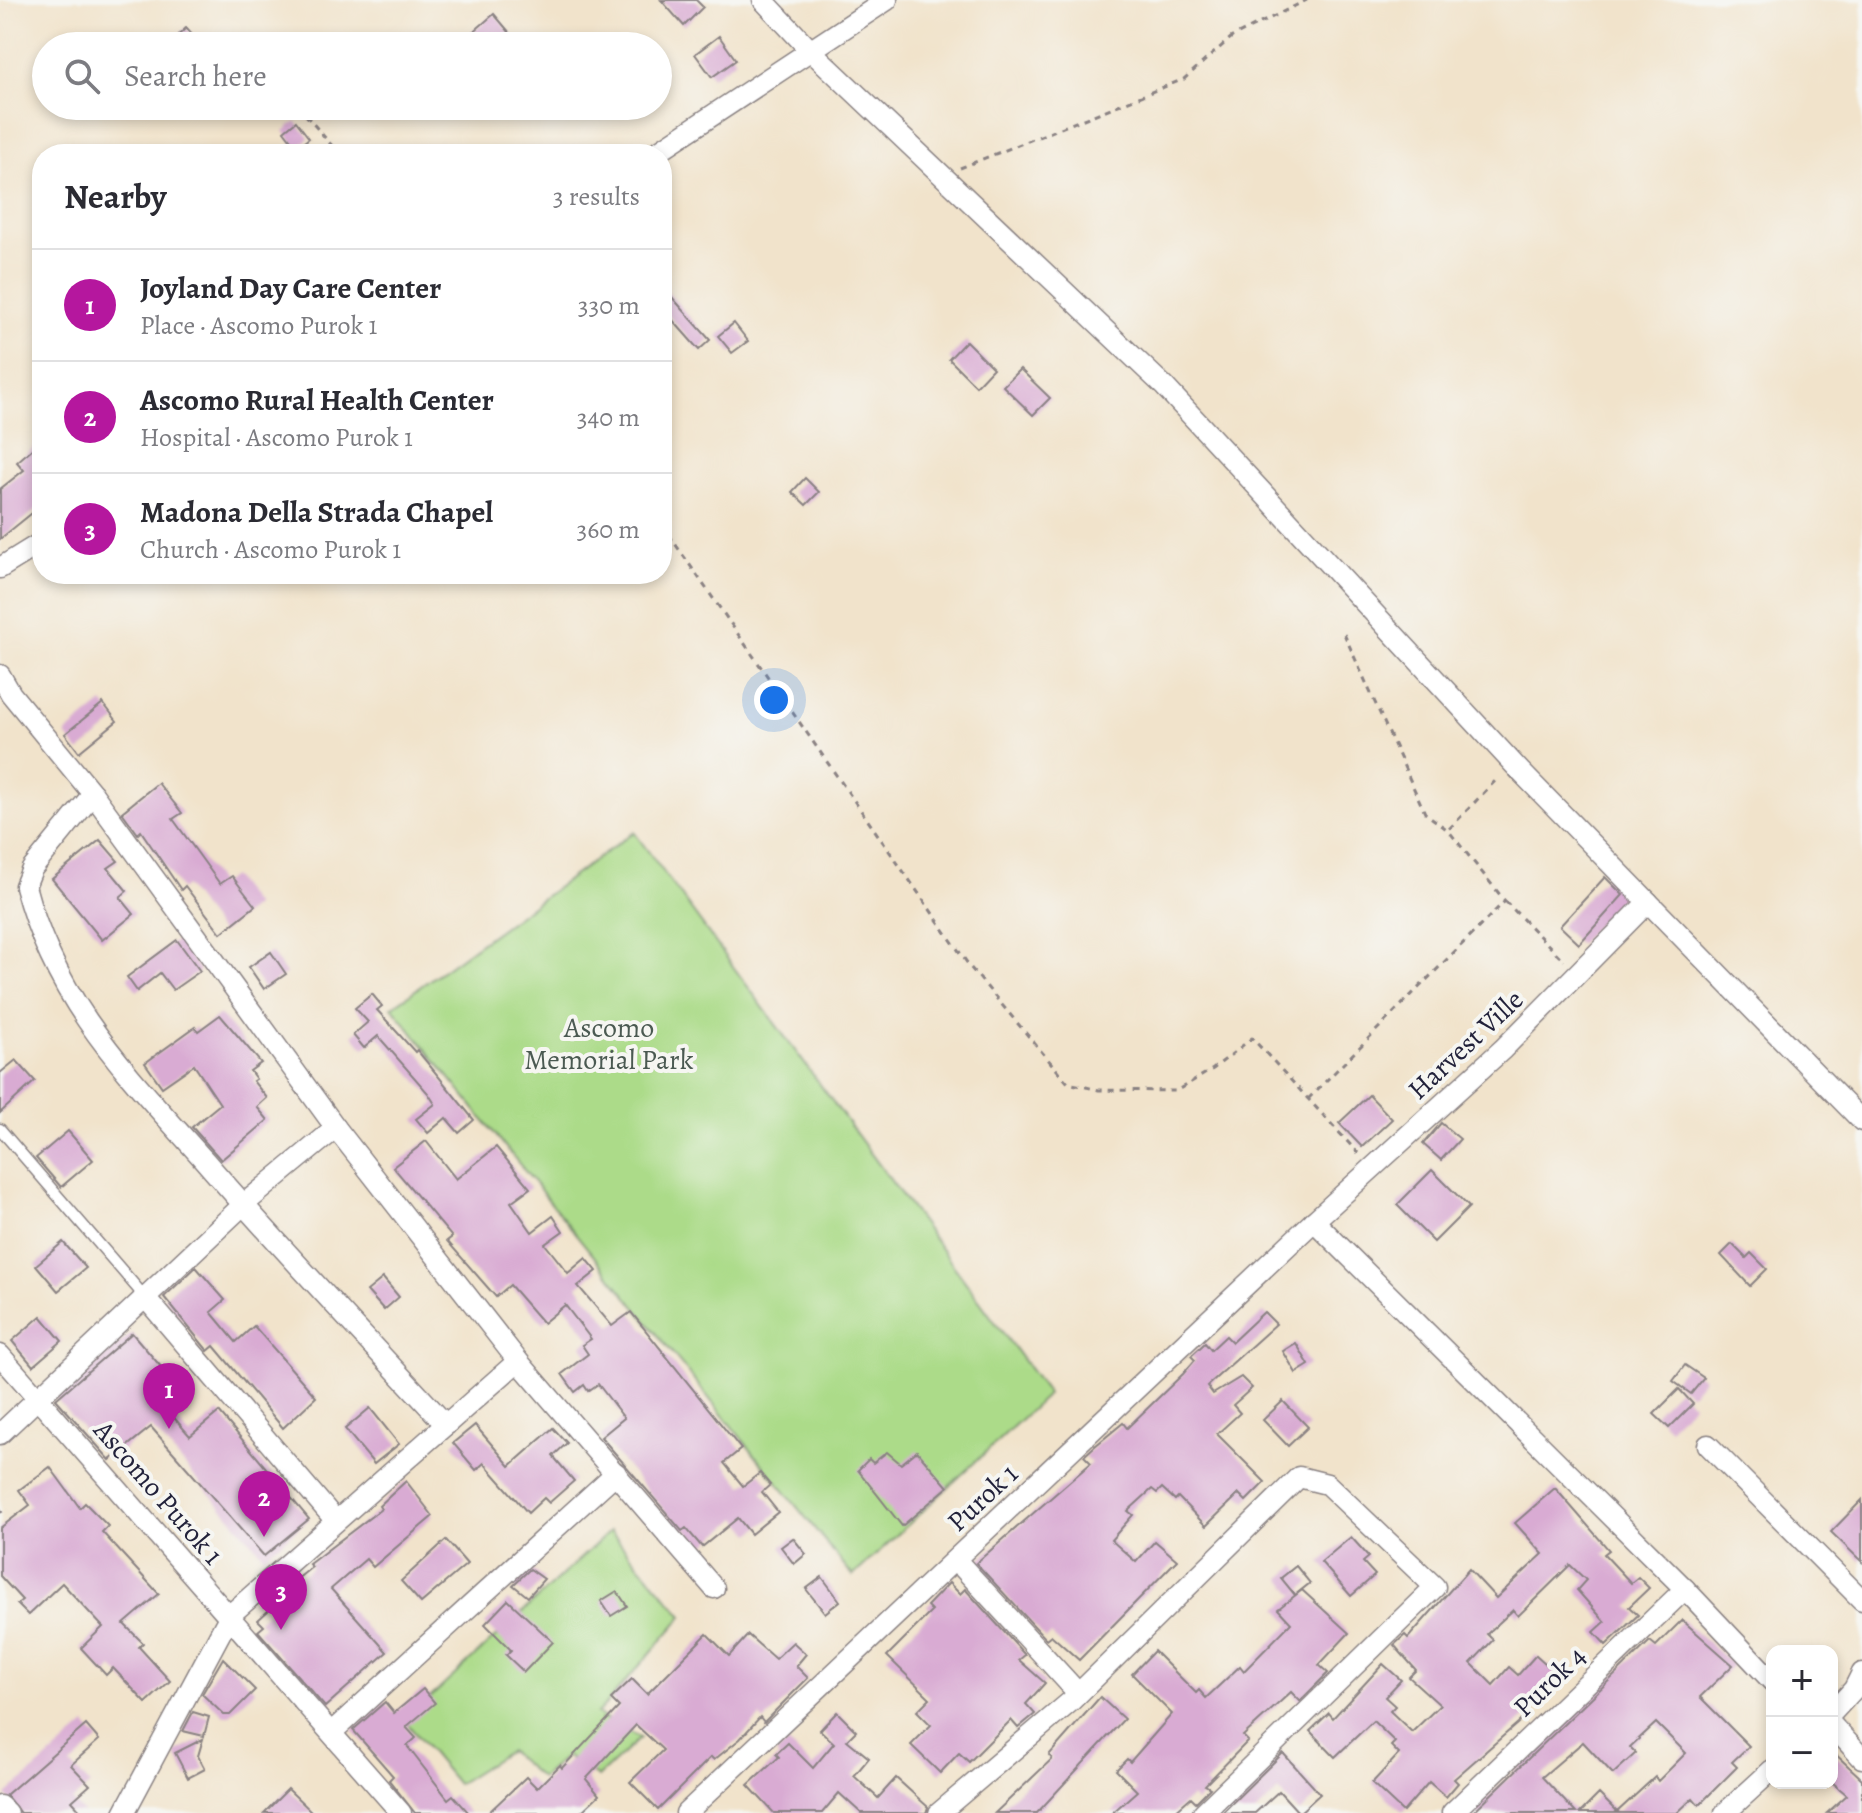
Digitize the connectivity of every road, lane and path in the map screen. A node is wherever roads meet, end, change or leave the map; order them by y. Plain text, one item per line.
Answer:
1 (763, 0) edge
2 (1307, 0) edge
3 (877, 2) edge
4 (809, 49) junction
5 (310, 120) edge
6 (330, 144) edge
7 (669, 144) edge
8 (942, 177) junction
9 (672, 539) edge
10 (32, 548) edge
11 (0, 568) edge
12 (1344, 634) dead end
13 (0, 675) edge
14 (1513, 763) junction
15 (93, 794) junction
16 (1448, 830) junction
17 (1505, 901) junction
18 (1648, 902) junction
19 (1577, 975) junction
20 (1308, 1099) junction
21 (1862, 1121) edge
22 (336, 1128) junction
23 (0, 1129) edge
24 (1372, 1168) junction
25 (243, 1205) junction
26 (1314, 1221) junction
27 (144, 1296) junction
28 (0, 1355) edge
29 (518, 1361) junction
30 (40, 1399) junction
31 (446, 1425) junction
32 (0, 1434) edge
33 (1708, 1445) dead end
34 (616, 1473) junction
35 (336, 1521) junction
36 (956, 1560) junction
37 (714, 1588) dead end
38 (1685, 1589) junction
39 (1862, 1600) edge
40 (230, 1615) junction
41 (1862, 1673) edge
42 (1766, 1675) edge
43 (1078, 1693) junction
44 (1838, 1706) edge
45 (333, 1731) junction
46 (1838, 1732) edge
47 (1862, 1758) edge
48 (1766, 1775) edge
49 (0, 1806) edge
50 (7, 1813) edge
51 (124, 1813) edge
52 (401, 1813) edge
53 (686, 1813) edge
54 (939, 1813) edge
55 (1204, 1813) edge
56 (1452, 1813) edge
57 (1725, 1813) edge

1 - 4 street
2 - 8 path
3 - 4 street
4 - 7 street
4 - 8 street
5 - 6 path
8 - 14 street
9 - 20 path
10 - 11 street
12 - 16 path
13 - 15 street
14 - 16 path
14 - 18 street
15 - 22 street
15 - 25 street
16 - 17 path
17 - 19 path
17 - 20 path
18 - 19 street, Harvest Ville
18 - 21 street
19 - 24 street, Harvest Ville
20 - 24 path
22 - 25 street
22 - 29 street
23 - 27 lane
24 - 26 street, Harvest Ville
25 - 27 street
25 - 31 street
26 - 36 street, Purok 1
26 - 38 street
27 - 30 street
27 - 35 street
28 - 30 street, Ascomo Purok 1
29 - 31 street
29 - 34 street
30 - 32 street
30 - 40 street, Ascomo Purok 1
31 - 35 street
33 - 39 street
34 - 37 street
34 - 45 street
35 - 40 street
36 - 43 street
36 - 53 street, Purok 1
38 - 42 street
38 - 56 street, Purok 4
40 - 45 street, Ascomo Purok 1
40 - 51 street
41 - 44 street
43 - 54 street
43 - 55 street
45 - 52 street, Ascomo Purok 1
46 - 47 street
48 - 57 street
49 - 50 street

